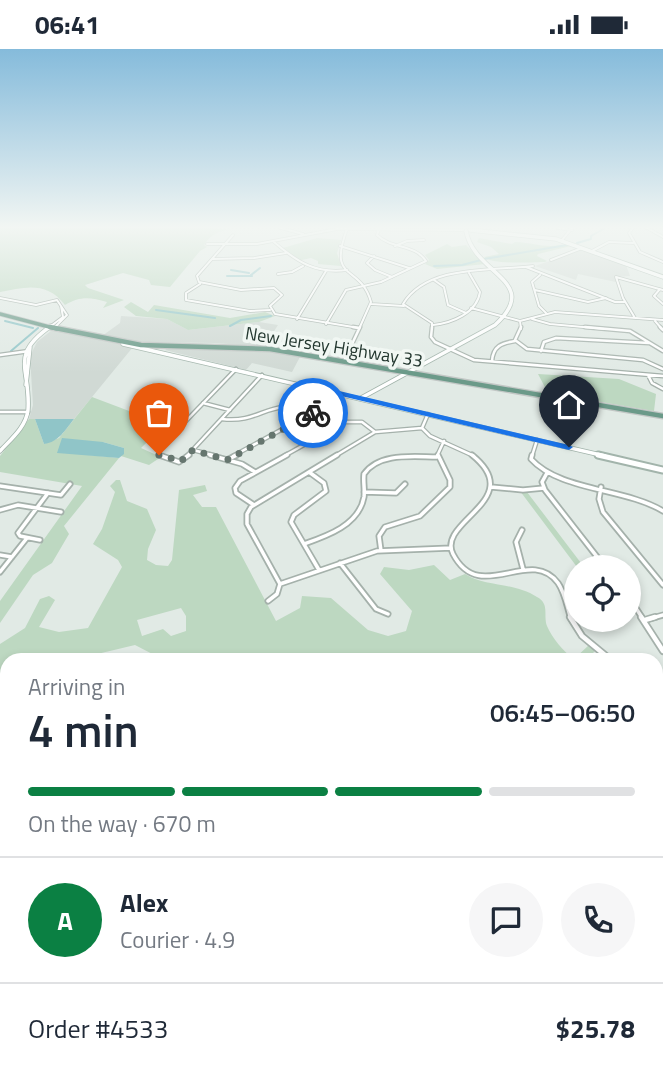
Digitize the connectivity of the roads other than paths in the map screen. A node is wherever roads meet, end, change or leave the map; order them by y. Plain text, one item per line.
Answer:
1 (196, 276) edge
2 (323, 276) edge
3 (353, 276) edge
4 (388, 276) edge
5 (394, 276) edge
6 (444, 276) edge
7 (471, 276) edge
8 (500, 276) edge
9 (538, 276) edge
10 (548, 276) edge
11 (391, 278) junction
12 (434, 280) junction
13 (201, 283) junction
14 (363, 286) junction
15 (662, 289) edge
16 (535, 290) junction
17 (0, 298) edge
18 (606, 298) junction
19 (625, 302) junction
20 (370, 304) junction
21 (663, 304) edge
22 (404, 306) junction
23 (471, 308) junction
24 (270, 310) junction
25 (466, 313) junction
26 (546, 313) junction
27 (0, 314) edge
28 (505, 317) junction
29 (531, 318) junction
30 (635, 318) junction
31 (297, 319) junction
32 (655, 320) junction
33 (663, 320) edge
34 (520, 321) junction
35 (326, 324) junction
36 (433, 325) junction
37 (53, 327) junction
38 (359, 328) junction
39 (663, 330) edge
40 (114, 341) junction
41 (515, 341) junction
42 (651, 343) junction
43 (164, 346) junction
44 (450, 350) junction
45 (541, 351) junction
46 (663, 351) edge
47 (27, 353) junction
48 (165, 353) junction
49 (0, 355) edge
50 (344, 361) junction
51 (492, 362) junction
52 (236, 369) junction
53 (663, 369) edge
54 (410, 372) junction
55 (620, 373) junction
56 (262, 375) junction
57 (648, 375) junction
58 (663, 376) edge
59 (621, 378) dead end
60 (26, 385) joint
61 (663, 389) edge
62 (335, 392) junction
63 (361, 398) junction
64 (203, 403) junction
65 (230, 410) junction
66 (0, 412) edge
67 (29, 412) junction
68 (313, 412) junction
69 (428, 414) junction
70 (663, 416) edge
71 (222, 419) junction
72 (422, 428) junction
73 (375, 432) junction
74 (537, 440) junction
75 (444, 441) junction
76 (193, 450) junction
77 (0, 451) edge
78 (437, 457) junction
79 (227, 460) junction
80 (663, 470) edge
81 (309, 471) junction
82 (255, 472) junction
83 (547, 473) junction
84 (70, 484) dead end
85 (405, 484) dead end
86 (0, 486) edge
87 (491, 487) junction
88 (601, 487) junction
89 (544, 488) junction
90 (364, 492) junction
91 (48, 493) junction
92 (254, 505) junction
93 (37, 508) junction
94 (0, 510) edge
95 (663, 511) edge
96 (61, 512) dead end
97 (522, 530) dead end
98 (27, 538) junction
99 (40, 540) dead end
100 (304, 544) junction
101 (451, 548) junction
102 (381, 551) junction
103 (0, 555) edge
104 (596, 555) edge
105 (12, 557) junction
106 (340, 563) junction
107 (523, 569) junction
108 (319, 571) junction
109 (0, 572) edge
110 (663, 576) edge
111 (656, 577) junction
112 (280, 584) junction
113 (663, 585) edge
114 (268, 601) dead end
115 (388, 614) dead end
116 (641, 614) edge
117 (663, 615) edge
118 (645, 620) junction
119 (663, 651) edge
120 (603, 653) edge

1 - 13 street
2 - 31 street
3 - 14 street
4 - 11 street
5 - 11 street
6 - 12 street
7 - 23 street
8 - 28 street
9 - 16 street
10 - 18 street
11 - 14 street
12 - 22 street
12 - 25 street
13 - 24 street
13 - 24 street
14 - 20 street
14 - 35 street
15 - 19 street
15 - 21 street
16 - 18 street
16 - 26 street
17 - 37 street
18 - 19 street
19 - 30 street
20 - 22 street
20 - 38 street
22 - 36 street
23 - 25 street
23 - 28 street
24 - 31 street
25 - 36 street
26 - 29 street
26 - 30 street
27 - 37 main road, New Jersey Highway 33
28 - 34 street
28 - 44 street
29 - 34 street
29 - 42 street
30 - 32 street
31 - 35 street
32 - 33 street
32 - 39 street
34 - 41 street
35 - 38 street
36 - 44 street
37 - 40 main road, New Jersey Highway 33
37 - 47 street
38 - 50 street
40 - 43 main road, New Jersey Highway 33
40 - 48 street
41 - 45 street
41 - 51 street
42 - 45 street
42 - 46 street
43 - 48 street
43 - 50 main road, New Jersey Highway 33
44 - 51 street
44 - 54 street
45 - 53 street
47 - 49 street
47 - 60 street
48 - 52 street
50 - 54 main road, New Jersey Highway 33
51 - 55 street
52 - 56 street
52 - 64 street
54 - 63 street
54 - 70 main road, New Jersey Highway 33
55 - 57 street
55 - 59 street
56 - 62 street
56 - 65 street
57 - 58 street
57 - 61 street
60 - 67 street
62 - 63 street
62 - 68 street
63 - 69 street
64 - 65 street
64 - 76 street
65 - 71 street
66 - 67 street
67 - 77 street
68 - 71 street
68 - 79 street
69 - 72 street
69 - 74 street
71 - 76 street
72 - 73 street
72 - 75 street
73 - 81 street
73 - 82 street
74 - 80 street
74 - 83 street
75 - 78 street
75 - 87 street
76 - 79 street
78 - 90 street
78 - 102 street
79 - 82 street
81 - 92 street
81 - 100 street
82 - 92 street
83 - 88 street
83 - 89 street
84 - 91 street
85 - 90 street
86 - 91 street
87 - 89 street
87 - 101 street
88 - 95 street
88 - 111 street
89 - 104 street
90 - 100 street
91 - 93 street
92 - 112 street
93 - 94 street
93 - 96 street
93 - 98 street
97 - 107 street
98 - 99 street
98 - 105 street
100 - 108 street
101 - 102 street
101 - 107 street
102 - 106 street
103 - 105 street
105 - 109 street
106 - 108 street
106 - 115 street
107 - 120 street
108 - 112 street
110 - 111 street
111 - 113 street
112 - 114 street
116 - 118 street
117 - 118 street
118 - 119 street

